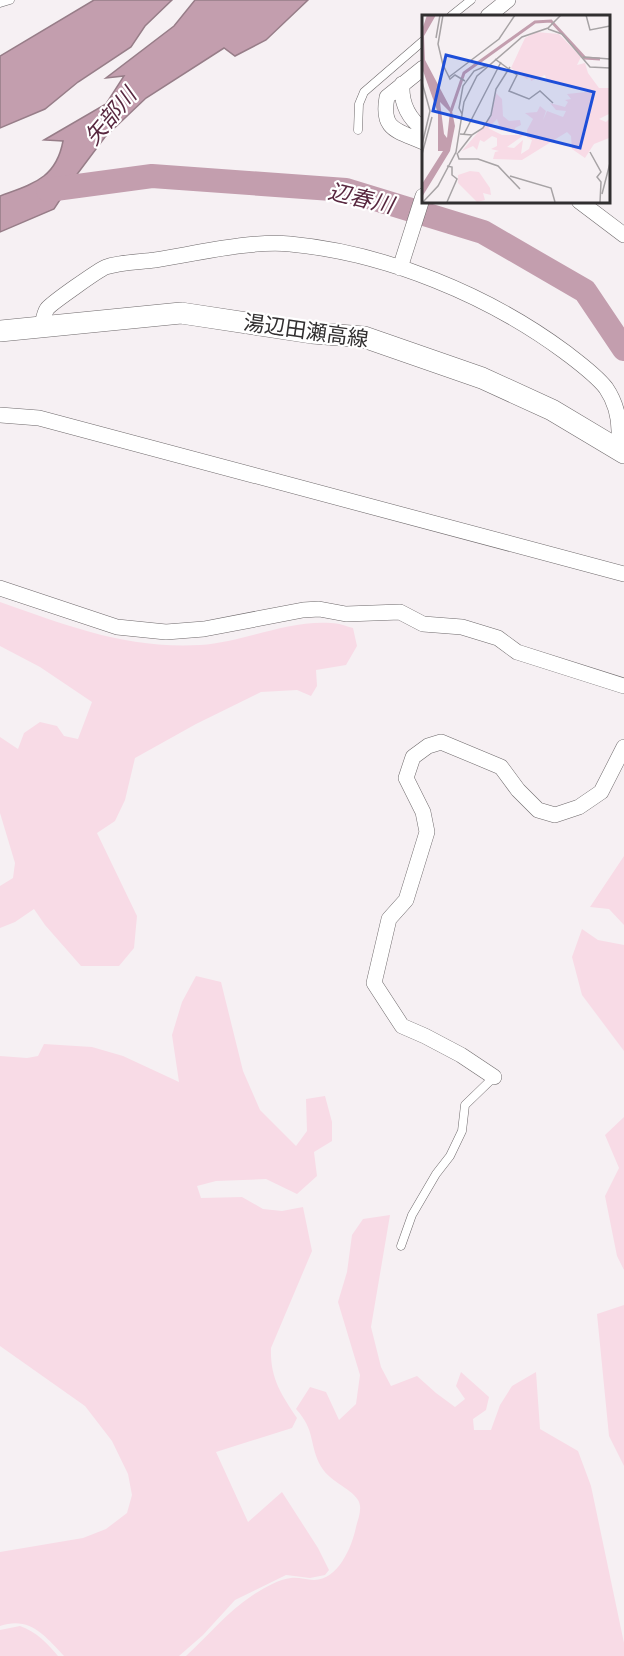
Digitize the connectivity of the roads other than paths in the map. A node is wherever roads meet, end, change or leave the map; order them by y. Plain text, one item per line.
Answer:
1 (10, 0) edge
2 (471, 0) edge
3 (508, 0) edge
4 (0, 3) edge
5 (452, 15) edge
6 (489, 15) edge
7 (422, 42) edge
8 (422, 69) edge
9 (402, 84) junction
10 (422, 128) edge
11 (358, 130) dead end
12 (422, 141) edge
13 (422, 199) edge
14 (580, 202) edge
15 (624, 235) edge
16 (401, 264) junction
17 (42, 326) junction
18 (0, 331) edge
19 (0, 415) edge
20 (621, 451) edge
21 (624, 574) edge
22 (0, 588) edge
23 (624, 686) edge
24 (624, 747) edge
25 (494, 1077) joint
26 (401, 1246) dead end

1 - 4 lane
2 - 5 lane
3 - 6 street
7 - 11 lane
8 - 9 street
9 - 10 street
9 - 12 street
13 - 16 street
14 - 15 street
16 - 17 street
16 - 20 street
17 - 18 main road, 湯辺田瀬高線
17 - 20 main road, 湯辺田瀬高線
19 - 21 street
22 - 23 street
24 - 25 street
25 - 26 lane

